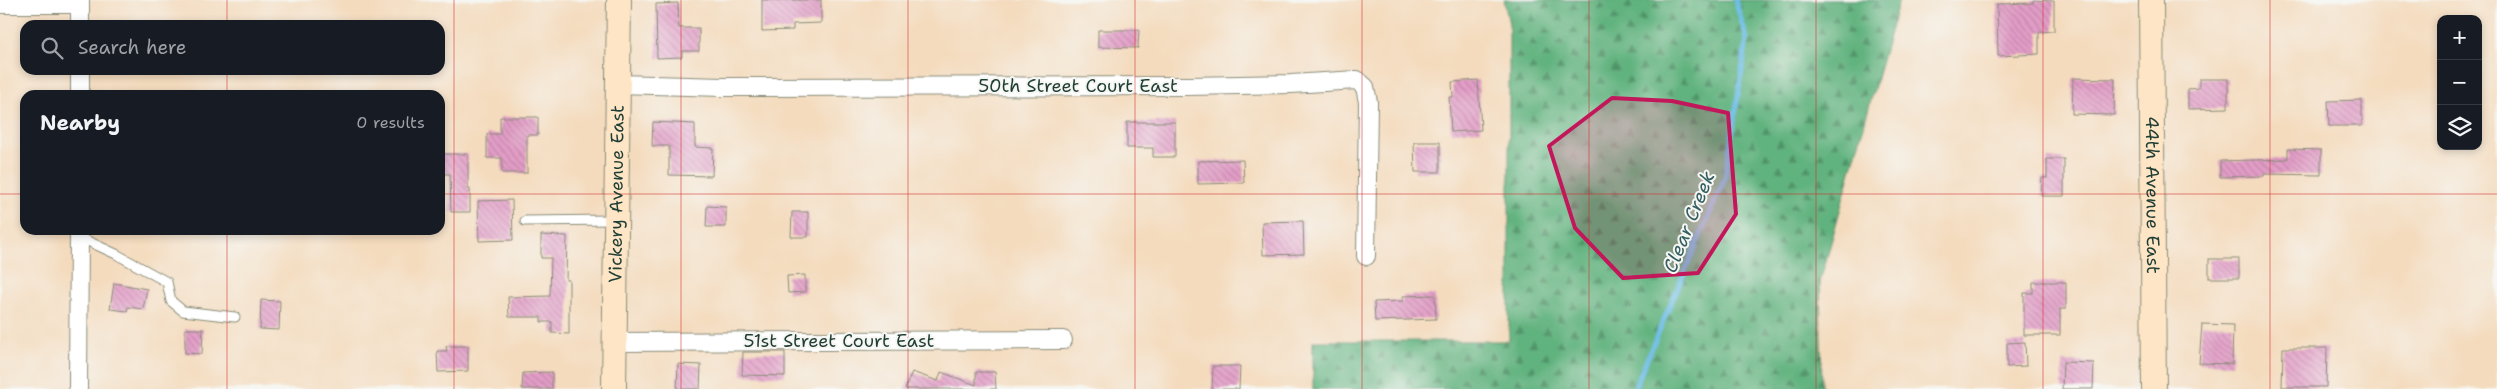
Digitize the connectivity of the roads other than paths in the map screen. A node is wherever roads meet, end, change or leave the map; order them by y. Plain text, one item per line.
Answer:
1 (619, 0) edge
2 (2150, 0) edge
3 (80, 2) edge
4 (0, 4) edge
5 (80, 20) edge
6 (80, 75) edge
7 (618, 84) junction
8 (80, 90) edge
9 (618, 220) junction
10 (525, 221) dead end
11 (79, 235) edge
12 (83, 235) edge
13 (1366, 256) dead end
14 (235, 317) dead end
15 (1062, 340) dead end
16 (615, 342) junction
17 (78, 389) edge
18 (614, 389) edge
19 (2154, 389) edge

1 - 7 street, Vickery Avenue East
2 - 19 street, 44th Avenue East
3 - 4 street
3 - 5 street
6 - 8 street
7 - 9 street, Vickery Avenue East
7 - 13 street, 50th Street Court East
9 - 10 lane
9 - 16 street, Vickery Avenue East
11 - 17 street
12 - 14 lane
15 - 16 street, 51st Street Court East
16 - 18 street, Vickery Avenue East

